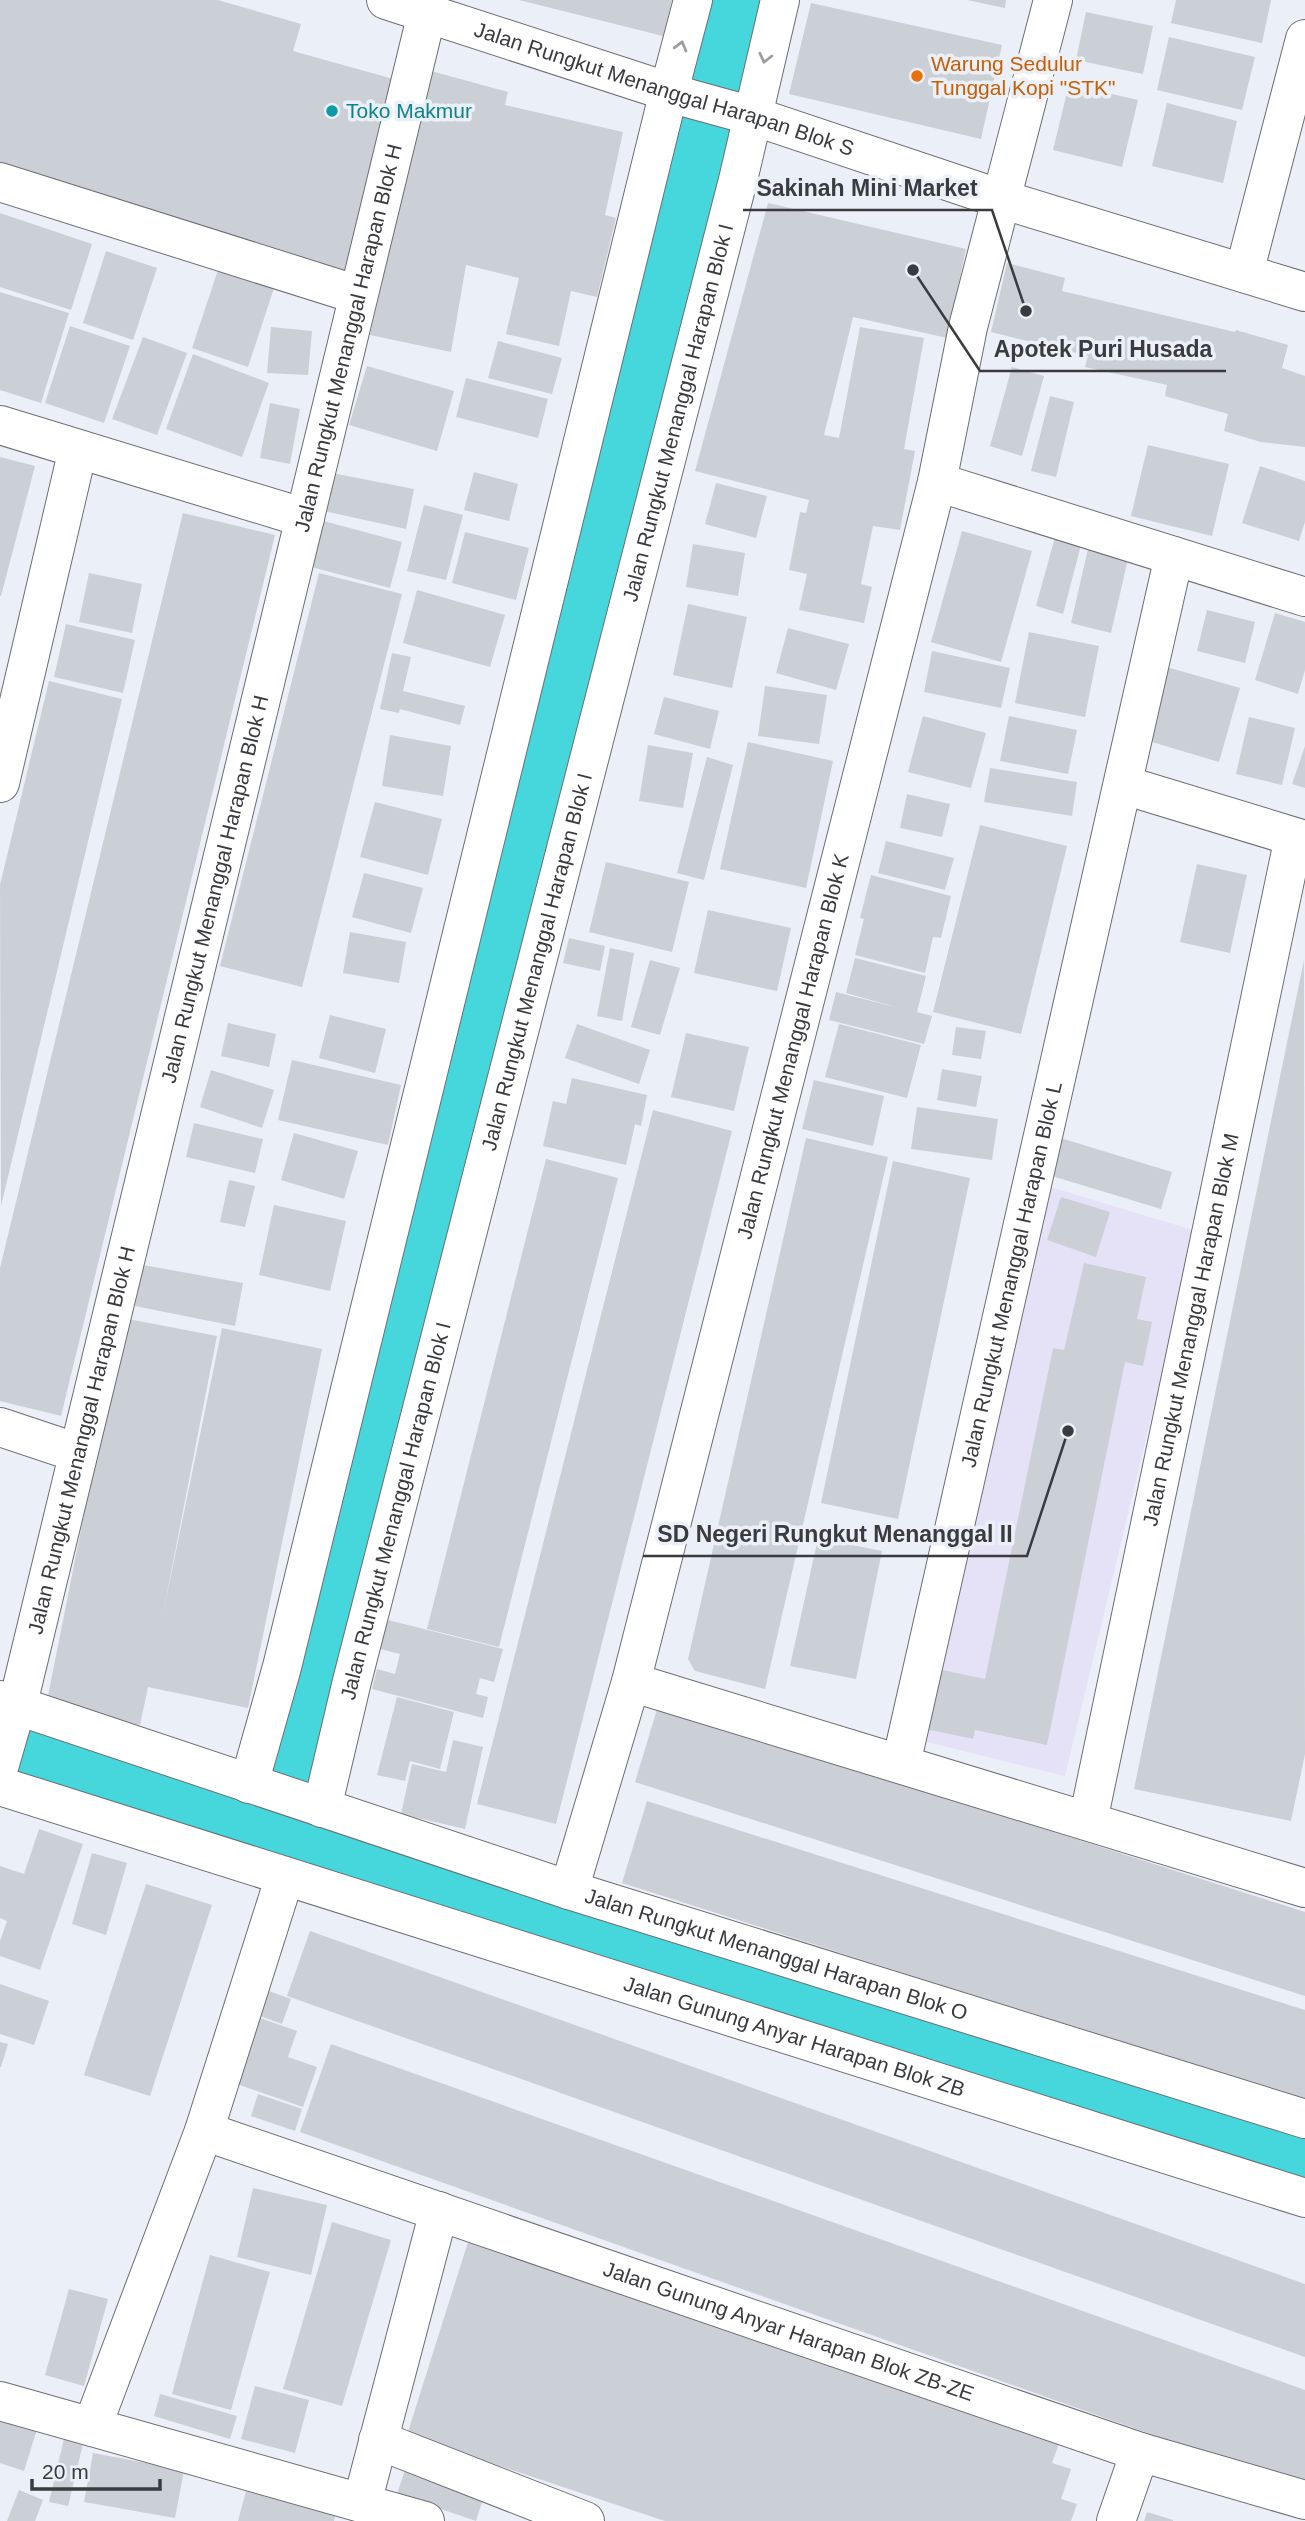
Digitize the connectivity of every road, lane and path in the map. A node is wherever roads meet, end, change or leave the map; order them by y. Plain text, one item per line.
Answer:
1 (386, 0) edge
2 (694, 0) edge
3 (780, 0) edge
4 (1053, 0) edge
5 (427, 13) junction
6 (1305, 39) edge
7 (680, 95) junction
8 (744, 113) junction
9 (0, 182) edge
10 (1001, 199) junction
11 (1244, 272) junction
12 (1305, 292) edge
13 (358, 295) junction
14 (0, 425) edge
15 (78, 449) junction
16 (937, 482) junction
17 (304, 518) junction
18 (1174, 556) junction
19 (1305, 597) edge
20 (0, 783) edge
21 (1124, 785) junction
22 (1300, 839) edge
23 (0, 1427) edge
24 (78, 1453) junction
25 (631, 1682) junction
26 (10, 1708) edge
27 (0, 1763) edge
28 (901, 1764) junction
29 (0, 1786) edge
30 (257, 1786) junction
31 (314, 1806) junction
32 (1088, 1821) junction
33 (285, 1876) junction
34 (1305, 1888) edge
35 (569, 1890) junction
36 (1305, 2119) edge
37 (204, 2132) junction
38 (1305, 2198) edge
39 (439, 2211) junction
40 (0, 2401) edge
41 (92, 2427) junction
42 (378, 2440) junction
43 (1140, 2452) junction
44 (1305, 2500) edge
45 (362, 2503) junction
46 (425, 2521) edge
47 (585, 2521) edge
48 (1116, 2521) edge

1 - 5 street, Jalan Rungkut Menanggal Harapan Blok S
7 -> 2 street
3 -> 8 street, Jalan Rungkut Menanggal Harapan Blok I
4 - 10 street, Jalan Rungkut Menanggal Harapan Blok K
5 - 7 street, Jalan Rungkut Menanggal Harapan Blok S
5 - 13 street, Jalan Rungkut Menanggal Harapan Blok H
6 - 11 street
7 - 8 street, Jalan Rungkut Menanggal Harapan Blok S
7 - 30 street
8 - 10 street, Jalan Rungkut Menanggal Harapan Blok S
8 - 31 street, Jalan Rungkut Menanggal Harapan Blok I
9 - 13 street
10 - 11 street, Jalan Rungkut Menanggal Harapan Blok S
10 - 16 street, Jalan Rungkut Menanggal Harapan Blok K
11 - 12 street, Jalan Rungkut Menanggal Harapan Blok S
13 - 17 street, Jalan Rungkut Menanggal Harapan Blok H
14 - 15 street
15 - 17 street
15 - 20 street
16 - 18 street
16 - 25 street, Jalan Rungkut Menanggal Harapan Blok K
17 - 24 street, Jalan Rungkut Menanggal Harapan Blok H
18 - 19 street
18 - 21 street, Jalan Rungkut Menanggal Harapan Blok L
21 - 22 street
21 - 28 street, Jalan Rungkut Menanggal Harapan Blok L
22 - 32 street, Jalan Rungkut Menanggal Harapan Blok M
23 - 24 street
24 - 26 street, Jalan Rungkut Menanggal Harapan Blok H
25 - 28 street
25 - 35 street, Jalan Rungkut Menanggal Harapan Blok K
26 - 27 street, Jalan Rungkut Menanggal Harapan Blok H
26 - 30 street, Jalan Rungkut Menanggal Harapan Blok O
28 - 32 street
29 - 33 street, Jalan Gunung Anyar Harapan Blok ZB
30 - 31 street, Jalan Rungkut Menanggal Harapan Blok O
31 - 35 street, Jalan Rungkut Menanggal Harapan Blok O
32 - 34 street
33 - 37 street
33 - 38 street, Jalan Gunung Anyar Harapan Blok ZB
35 - 36 street, Jalan Rungkut Menanggal Harapan Blok O
37 - 39 street, Jalan Gunung Anyar Harapan Blok ZB-ZE
37 - 41 street
39 - 42 street
39 - 43 street, Jalan Gunung Anyar Harapan Blok ZB-ZE
40 - 41 street
41 - 45 street
42 - 45 street
42 - 47 street
43 - 44 street, Jalan Gunung Anyar Harapan Blok ZB-ZE
43 - 48 street
45 - 46 street

